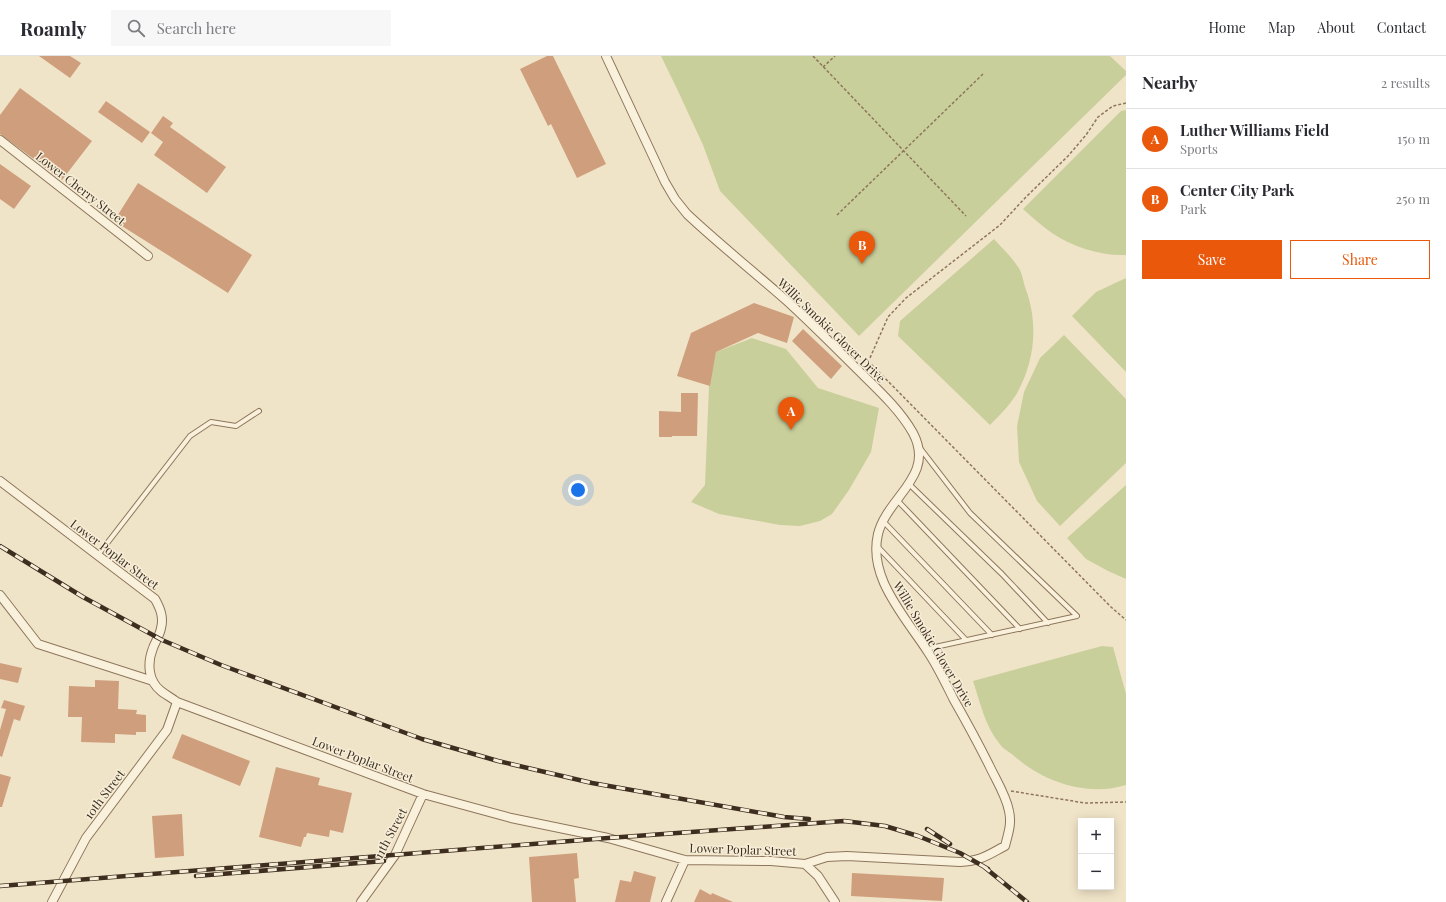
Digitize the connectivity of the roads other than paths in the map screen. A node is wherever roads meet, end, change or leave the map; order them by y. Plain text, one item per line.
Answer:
1 (606, 56) edge
2 (0, 140) edge
3 (148, 256) dead end
4 (258, 411) dead end
5 (918, 444) junction
6 (0, 481) edge
7 (909, 484) junction
8 (897, 500) junction
9 (883, 520) junction
10 (876, 544) junction
11 (98, 556) junction
12 (0, 595) edge
13 (1048, 623) junction
14 (1020, 629) junction
15 (992, 635) junction
16 (966, 640) junction
17 (926, 649) junction
18 (153, 681) junction
19 (177, 702) junction
20 (423, 794) junction
21 (685, 860) junction
22 (805, 864) junction
23 (52, 902) edge
24 (361, 902) edge
25 (666, 902) edge
26 (835, 902) edge

1 - 5 street, Willie Smokie Glover Drive
2 - 3 street, Lower Cherry Street
4 - 11 lane
5 - 7 street, Willie Smokie Glover Drive
5 - 13 lane
6 - 11 street, Lower Poplar Street
7 - 8 street, Willie Smokie Glover Drive
7 - 13 lane
8 - 9 street, Willie Smokie Glover Drive
8 - 14 lane
9 - 10 street, Willie Smokie Glover Drive
9 - 15 lane
10 - 16 lane
10 - 17 street, Willie Smokie Glover Drive
11 - 18 street, Lower Poplar Street
12 - 18 street
13 - 14 lane
14 - 15 lane
15 - 16 lane
16 - 17 lane
17 - 22 street, Willie Smokie Glover Drive
18 - 19 street, Lower Poplar Street
19 - 20 street, Lower Poplar Street
19 - 23 street, 10th Street
20 - 21 street, Lower Poplar Street
20 - 24 street, 11th Street
21 - 22 street, Lower Poplar Street
21 - 25 street
22 - 26 street, Lower Poplar Street

